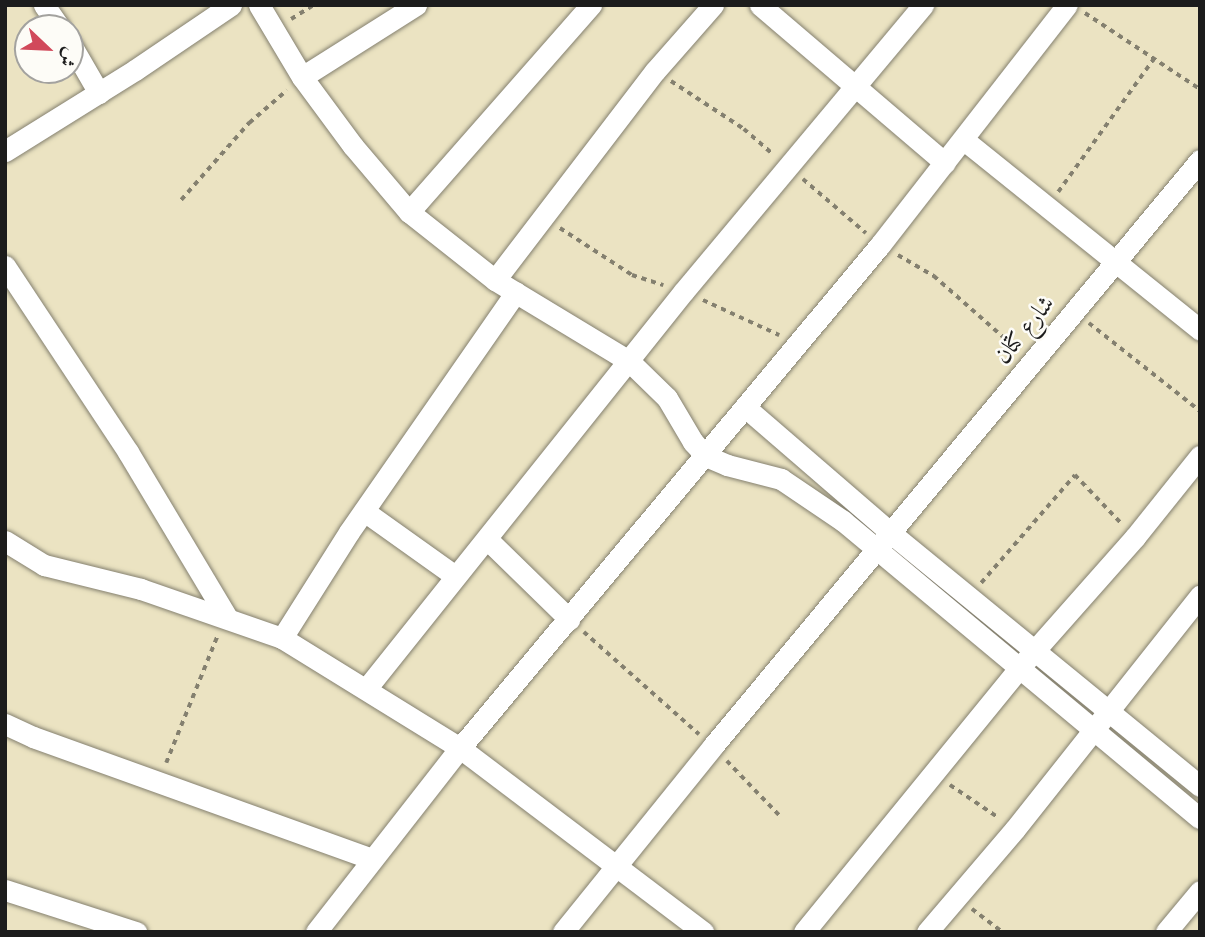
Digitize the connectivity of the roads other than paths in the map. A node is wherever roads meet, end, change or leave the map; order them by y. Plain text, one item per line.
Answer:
1 (231, 5) edge
2 (259, 5) edge
3 (416, 5) edge
4 (591, 5) edge
5 (713, 5) edge
6 (760, 5) edge
7 (923, 5) edge
8 (1076, 9) edge
9 (84, 67) edge
10 (302, 77) junction
11 (855, 87) junction
12 (100, 93) junction
13 (964, 140) junction
14 (5, 151) edge
15 (1200, 160) edge
16 (945, 163) junction
17 (409, 212) junction
18 (1117, 261) junction
19 (5, 266) edge
20 (495, 280) junction
21 (516, 292) junction
22 (1200, 330) edge
23 (629, 361) junction
24 (745, 407) junction
25 (706, 456) junction
26 (1200, 456) edge
27 (364, 511) junction
28 (487, 539) junction
29 (5, 541) edge
30 (885, 542) junction
31 (455, 576) junction
32 (1200, 596) edge
33 (226, 616) junction
34 (569, 619) junction
35 (282, 638) junction
36 (1034, 651) junction
37 (1020, 667) junction
38 (366, 689) junction
39 (1108, 710) junction
40 (5, 724) edge
41 (1093, 729) junction
42 (460, 748) junction
43 (1200, 786) edge
44 (1200, 818) edge
45 (372, 859) junction
46 (618, 866) junction
47 (5, 890) edge
48 (1200, 891) edge
49 (136, 932) edge
50 (316, 932) edge
51 (563, 932) edge
52 (703, 932) edge
53 (804, 932) edge
54 (927, 932) edge
55 (1166, 932) edge

1 - 12 street
2 - 10 street
3 - 10 street
4 - 17 street
5 - 20 street
6 - 11 street
7 - 11 street
8 - 13 street
9 - 12 street
10 - 17 street
11 - 16 street
11 - 23 street
12 - 14 street
13 - 16 street
13 - 18 street
15 - 18 street, شارع كتان
16 - 24 street
17 - 20 street
18 - 22 street
18 - 30 street, شارع كتان
19 - 33 street
20 - 21 street
21 - 23 street
21 - 27 street
23 - 25 street
23 - 28 street
24 - 25 street
24 - 30 street
25 - 30 street
25 - 34 street
26 - 36 street
27 - 31 street
27 - 35 street
28 - 31 street
28 - 34 street
29 - 33 street
30 - 36 street
30 - 37 street
30 - 46 street, شارع كتان
31 - 38 street
32 - 39 street
33 - 35 street
34 - 42 street
35 - 38 street
36 - 37 street
36 - 39 street
37 - 41 street
37 - 53 street
38 - 42 street
39 - 41 street
39 - 43 street
40 - 45 street
41 - 44 street
41 - 54 street
42 - 45 street
42 - 46 street
45 - 50 street
46 - 51 street, شارع كتان
46 - 52 street
47 - 49 street
48 - 55 street

